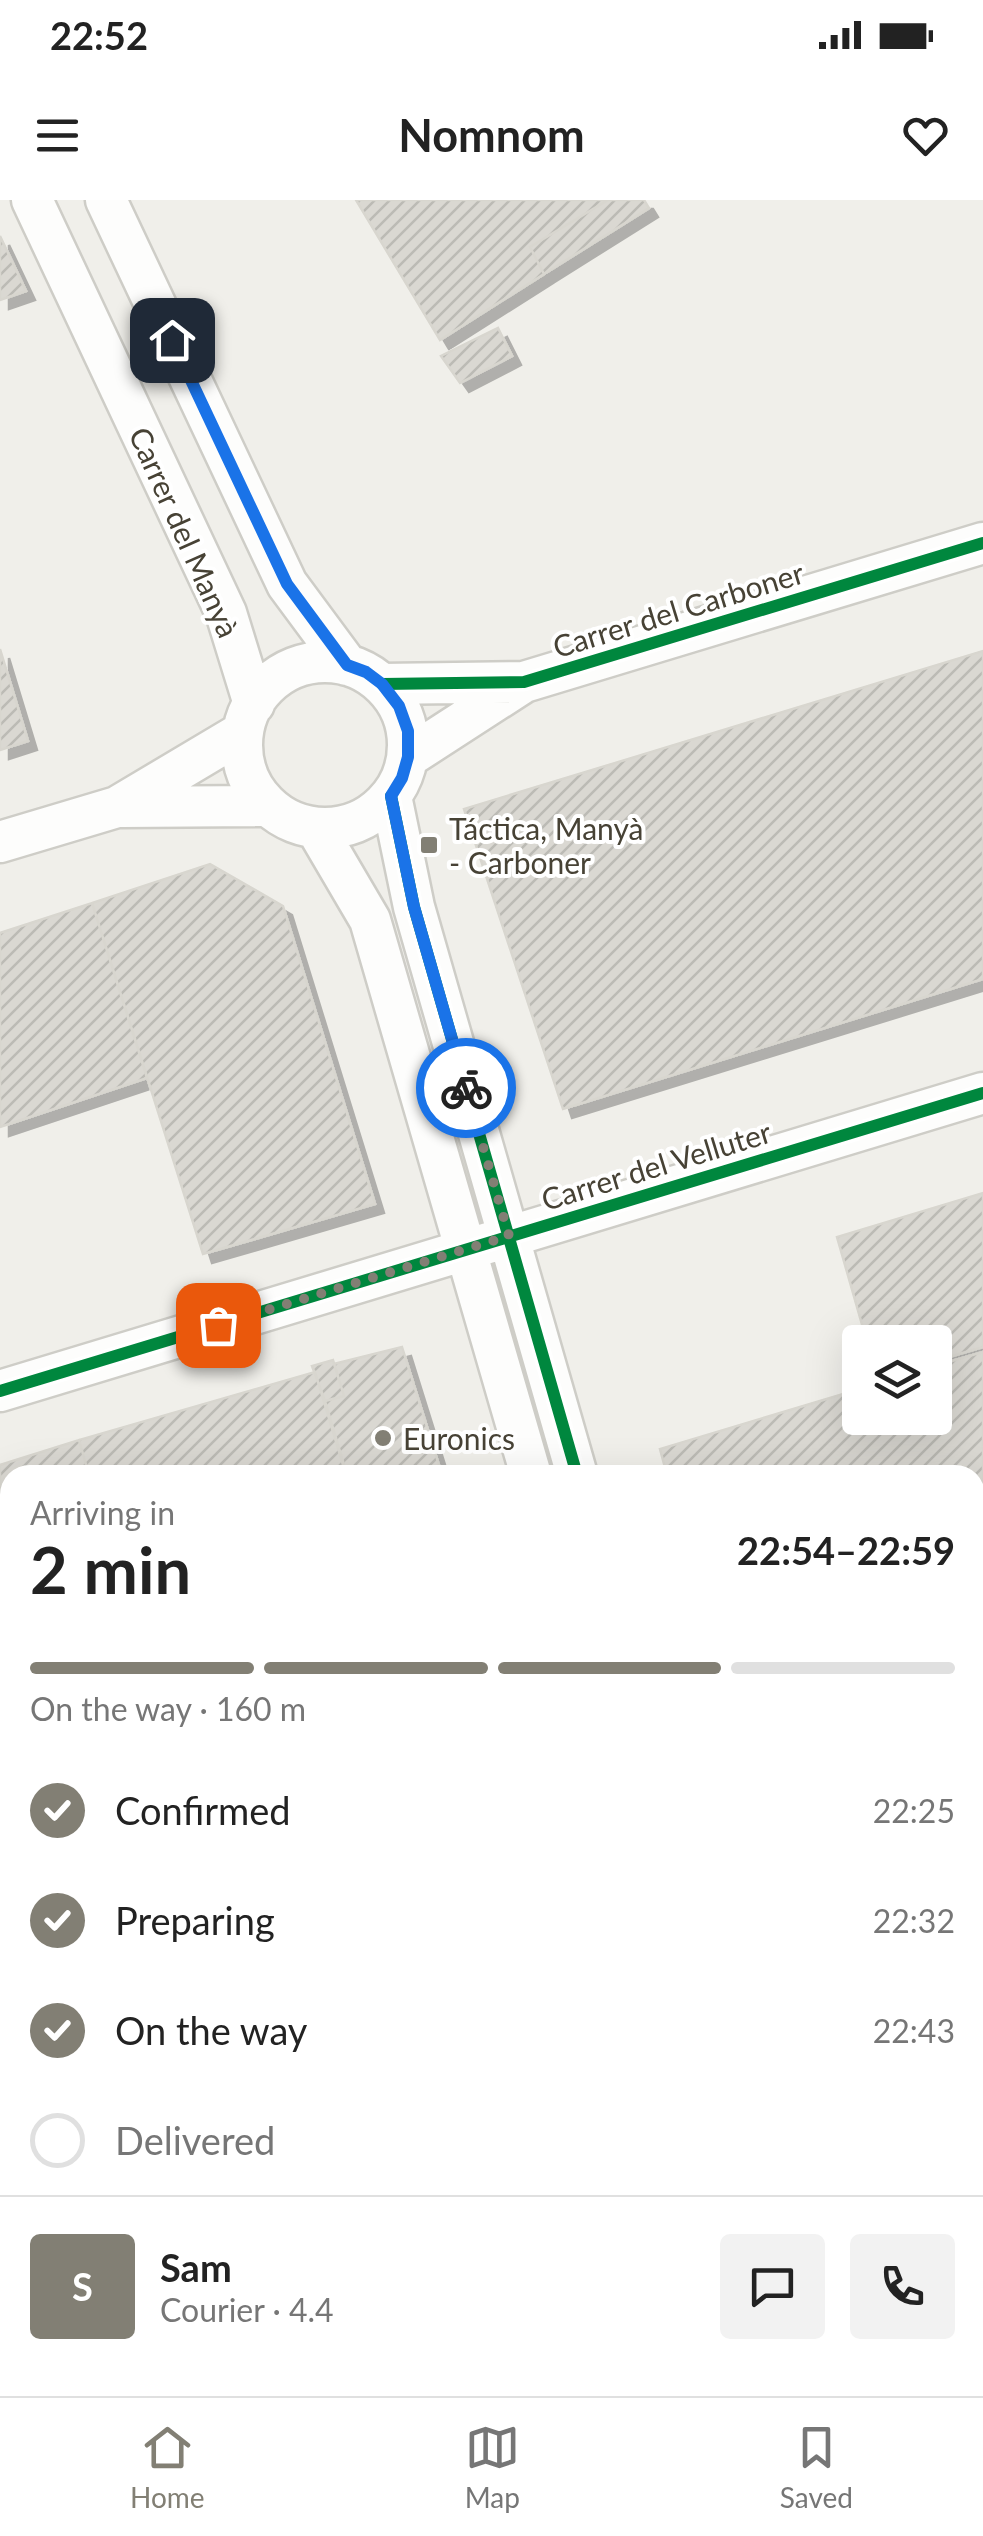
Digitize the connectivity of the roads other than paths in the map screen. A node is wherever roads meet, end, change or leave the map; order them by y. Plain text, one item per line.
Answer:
1 (32, 200) edge
2 (106, 200) edge
3 (983, 543) edge
4 (347, 665) junction
5 (524, 682) junction
6 (382, 684) junction
7 (249, 718) junction
8 (408, 757) junction
9 (391, 796) junction
10 (268, 806) junction
11 (117, 807) junction
12 (316, 828) junction
13 (0, 842) edge
14 (983, 1092) edge
15 (509, 1236) junction
16 (466, 1250) junction
17 (0, 1391) edge
18 (528, 1465) edge
19 (574, 1465) edge

1 - 7 street, Carrer del Manyà
2 - 4 street
3 - 5 street, Carrer del Carboner
4 - 6 street
4 - 7 street
5 - 6 street, Carrer del Carboner
5 - 8 street, Carrer del Carboner
6 - 8 street
7 - 10 street
7 - 11 street
8 - 9 street
9 - 12 street
9 - 15 street
10 - 11 street
10 - 12 street
11 - 13 street
12 - 16 street
14 - 15 street, Carrer del Velluter
15 - 16 street, Carrer del Velluter
15 - 19 street
16 - 17 street, Carrer del Velluter
16 - 18 street

